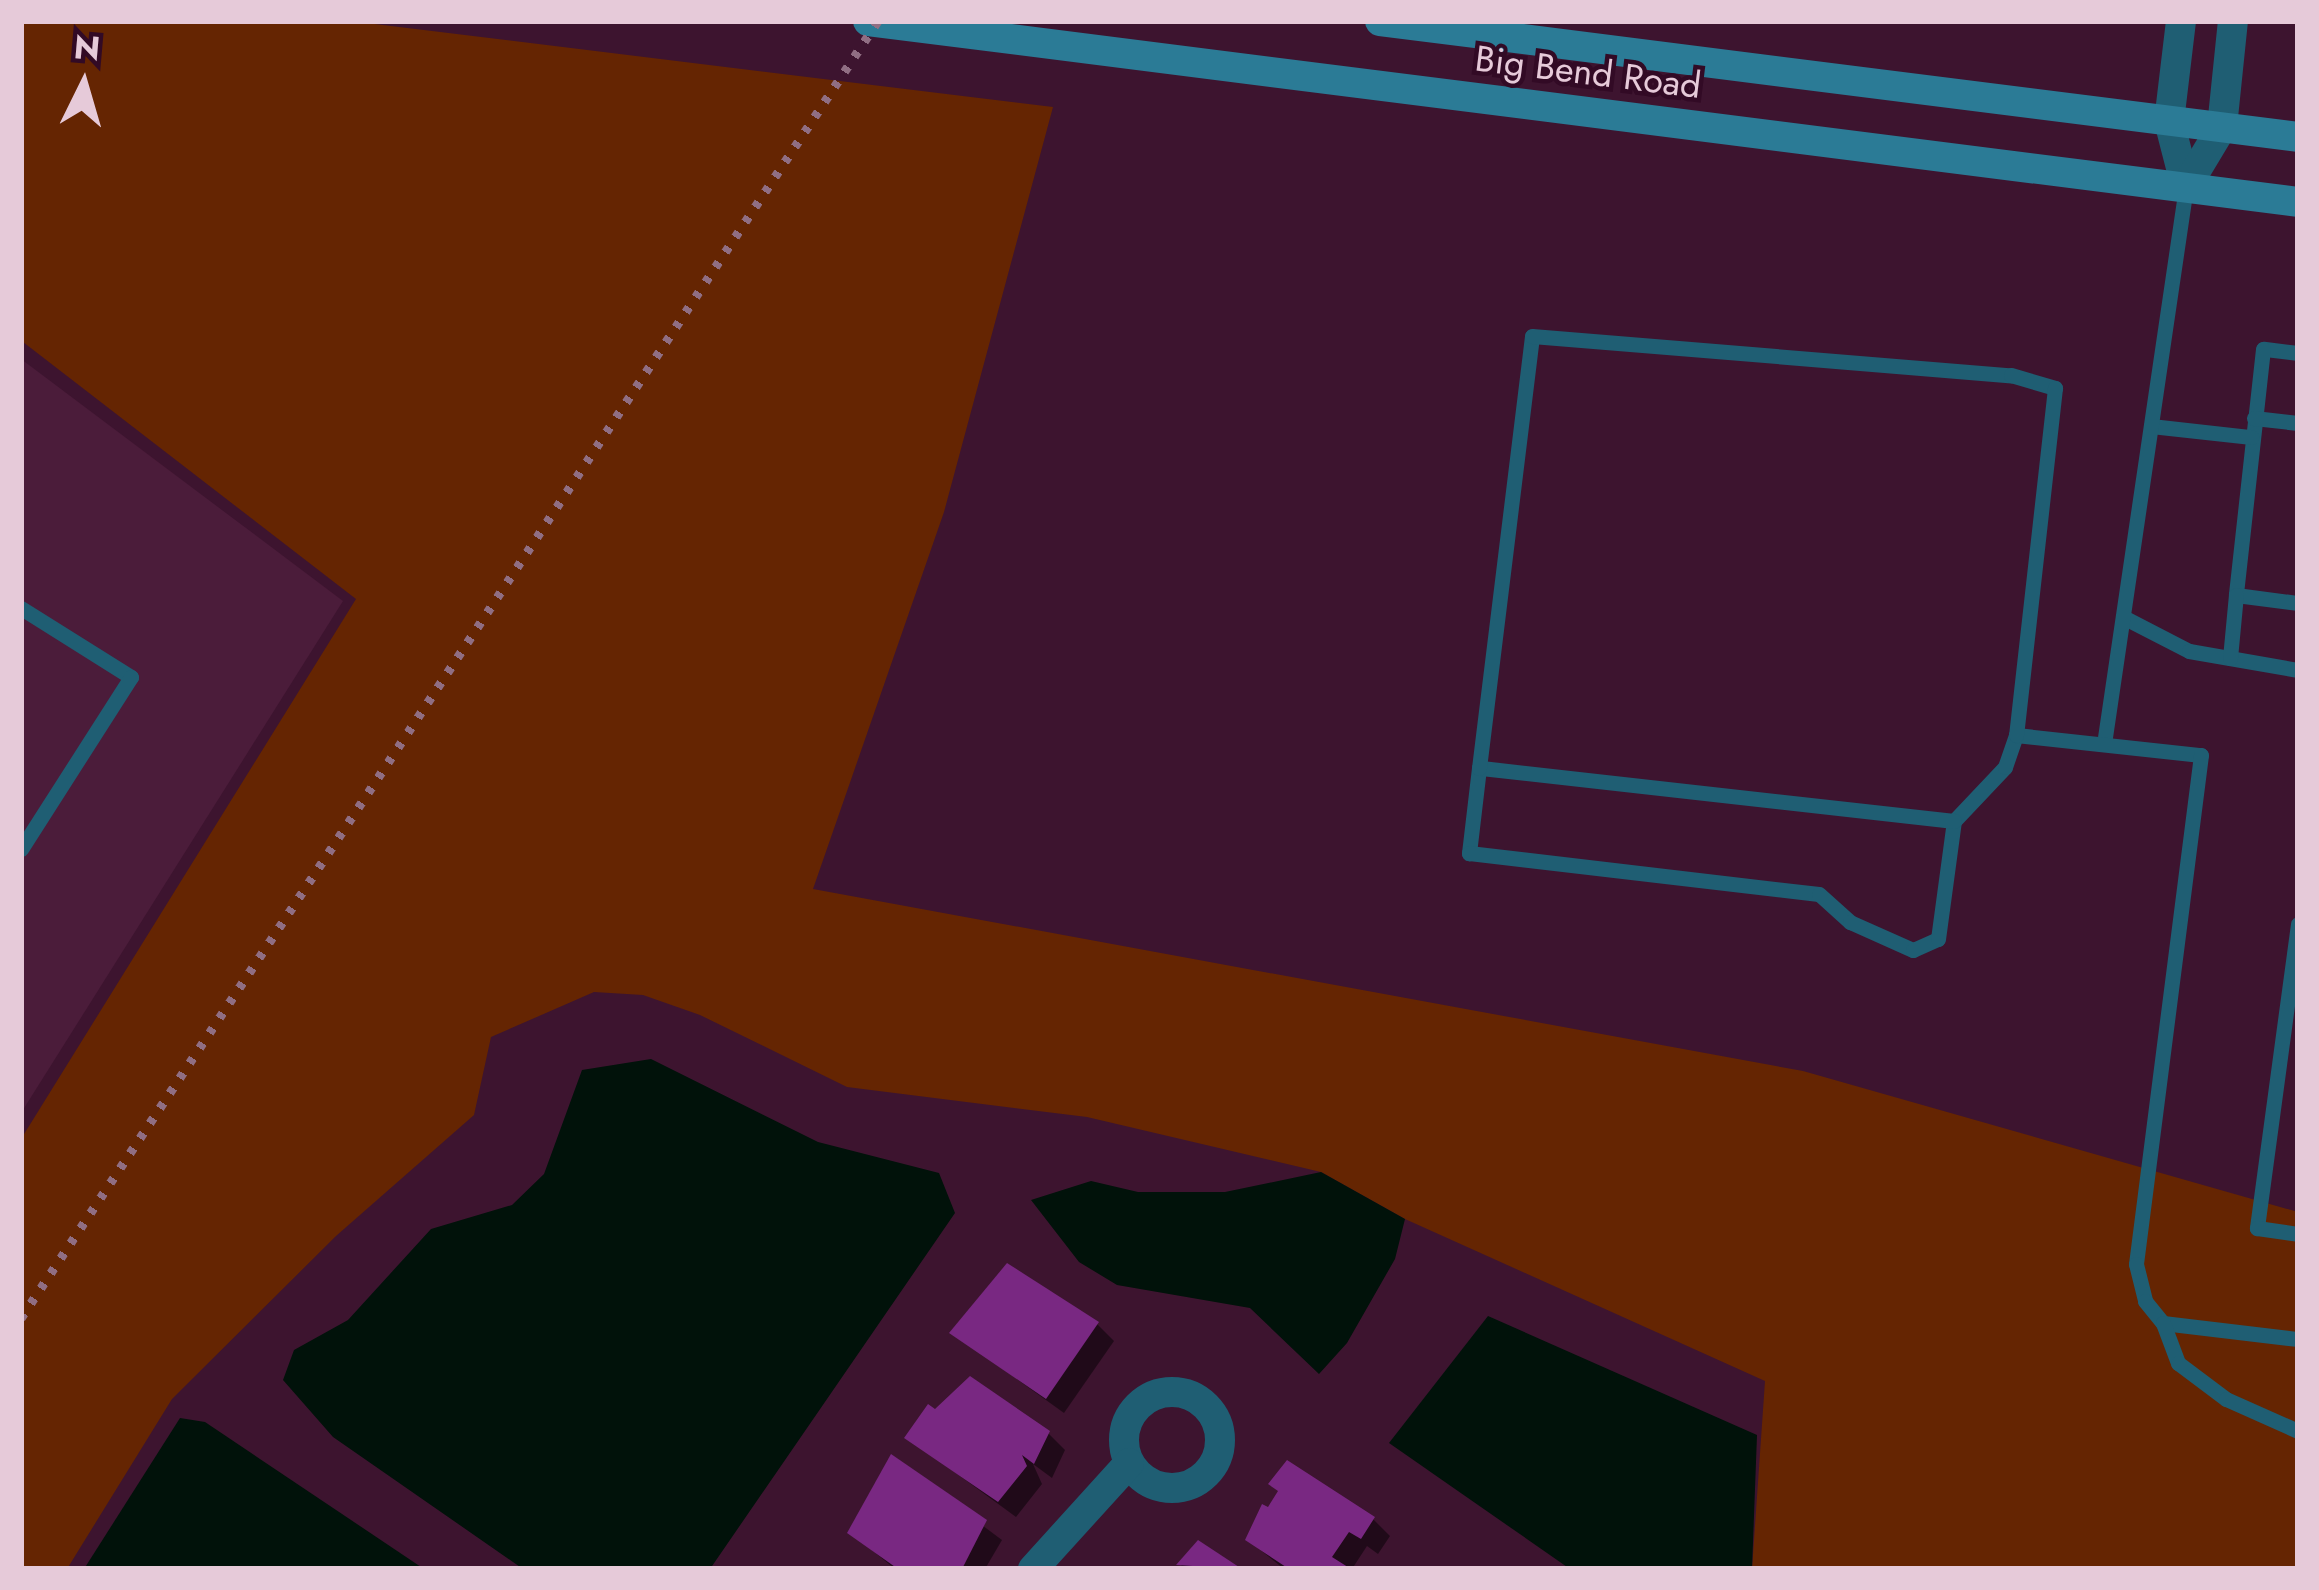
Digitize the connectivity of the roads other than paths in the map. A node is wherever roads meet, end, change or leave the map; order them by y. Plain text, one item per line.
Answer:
1 (868, 21) edge
2 (1380, 21) edge
3 (2181, 21) edge
4 (2234, 21) edge
5 (2169, 121) junction
6 (2222, 127) junction
7 (2298, 137) edge
8 (2186, 187) junction
9 (2298, 202) edge
10 (2298, 353) edge
11 (2254, 418) junction
12 (2298, 423) edge
13 (2151, 427) junction
14 (2251, 437) junction
15 (2236, 596) junction
16 (2298, 603) edge
17 (21, 608) edge
18 (2123, 617) junction
19 (2230, 658) junction
20 (2298, 670) edge
21 (2016, 735) junction
22 (2104, 744) junction
23 (1479, 768) junction
24 (1954, 821) junction
25 (21, 849) edge
26 (2298, 924) edge
27 (2298, 1234) edge
28 (2163, 1323) junction
29 (2298, 1339) edge
30 (2298, 1431) edge
31 (1129, 1463) dead end
32 (1034, 1569) edge

1 - 8 main road, Big Bend Road
2 - 5 main road, Big Bend Road
3 - 5 street
4 - 6 street
5 - 6 main road, Big Bend Road
5 - 8 street
6 - 7 main road, Big Bend Road
6 - 8 street
8 - 9 main road, Big Bend Road
8 - 13 lane
10 - 11 lane
11 - 12 lane
11 - 14 lane
13 - 14 lane
13 - 18 lane
14 - 15 lane
15 - 16 lane
15 - 19 lane
17 - 25 lane
18 - 19 lane
18 - 22 lane
19 - 20 lane
21 - 22 lane
21 - 23 lane
21 - 24 lane
22 - 28 lane
23 - 24 lane
23 - 24 lane
26 - 27 lane
28 - 29 lane
28 - 30 lane
31 - 32 street

